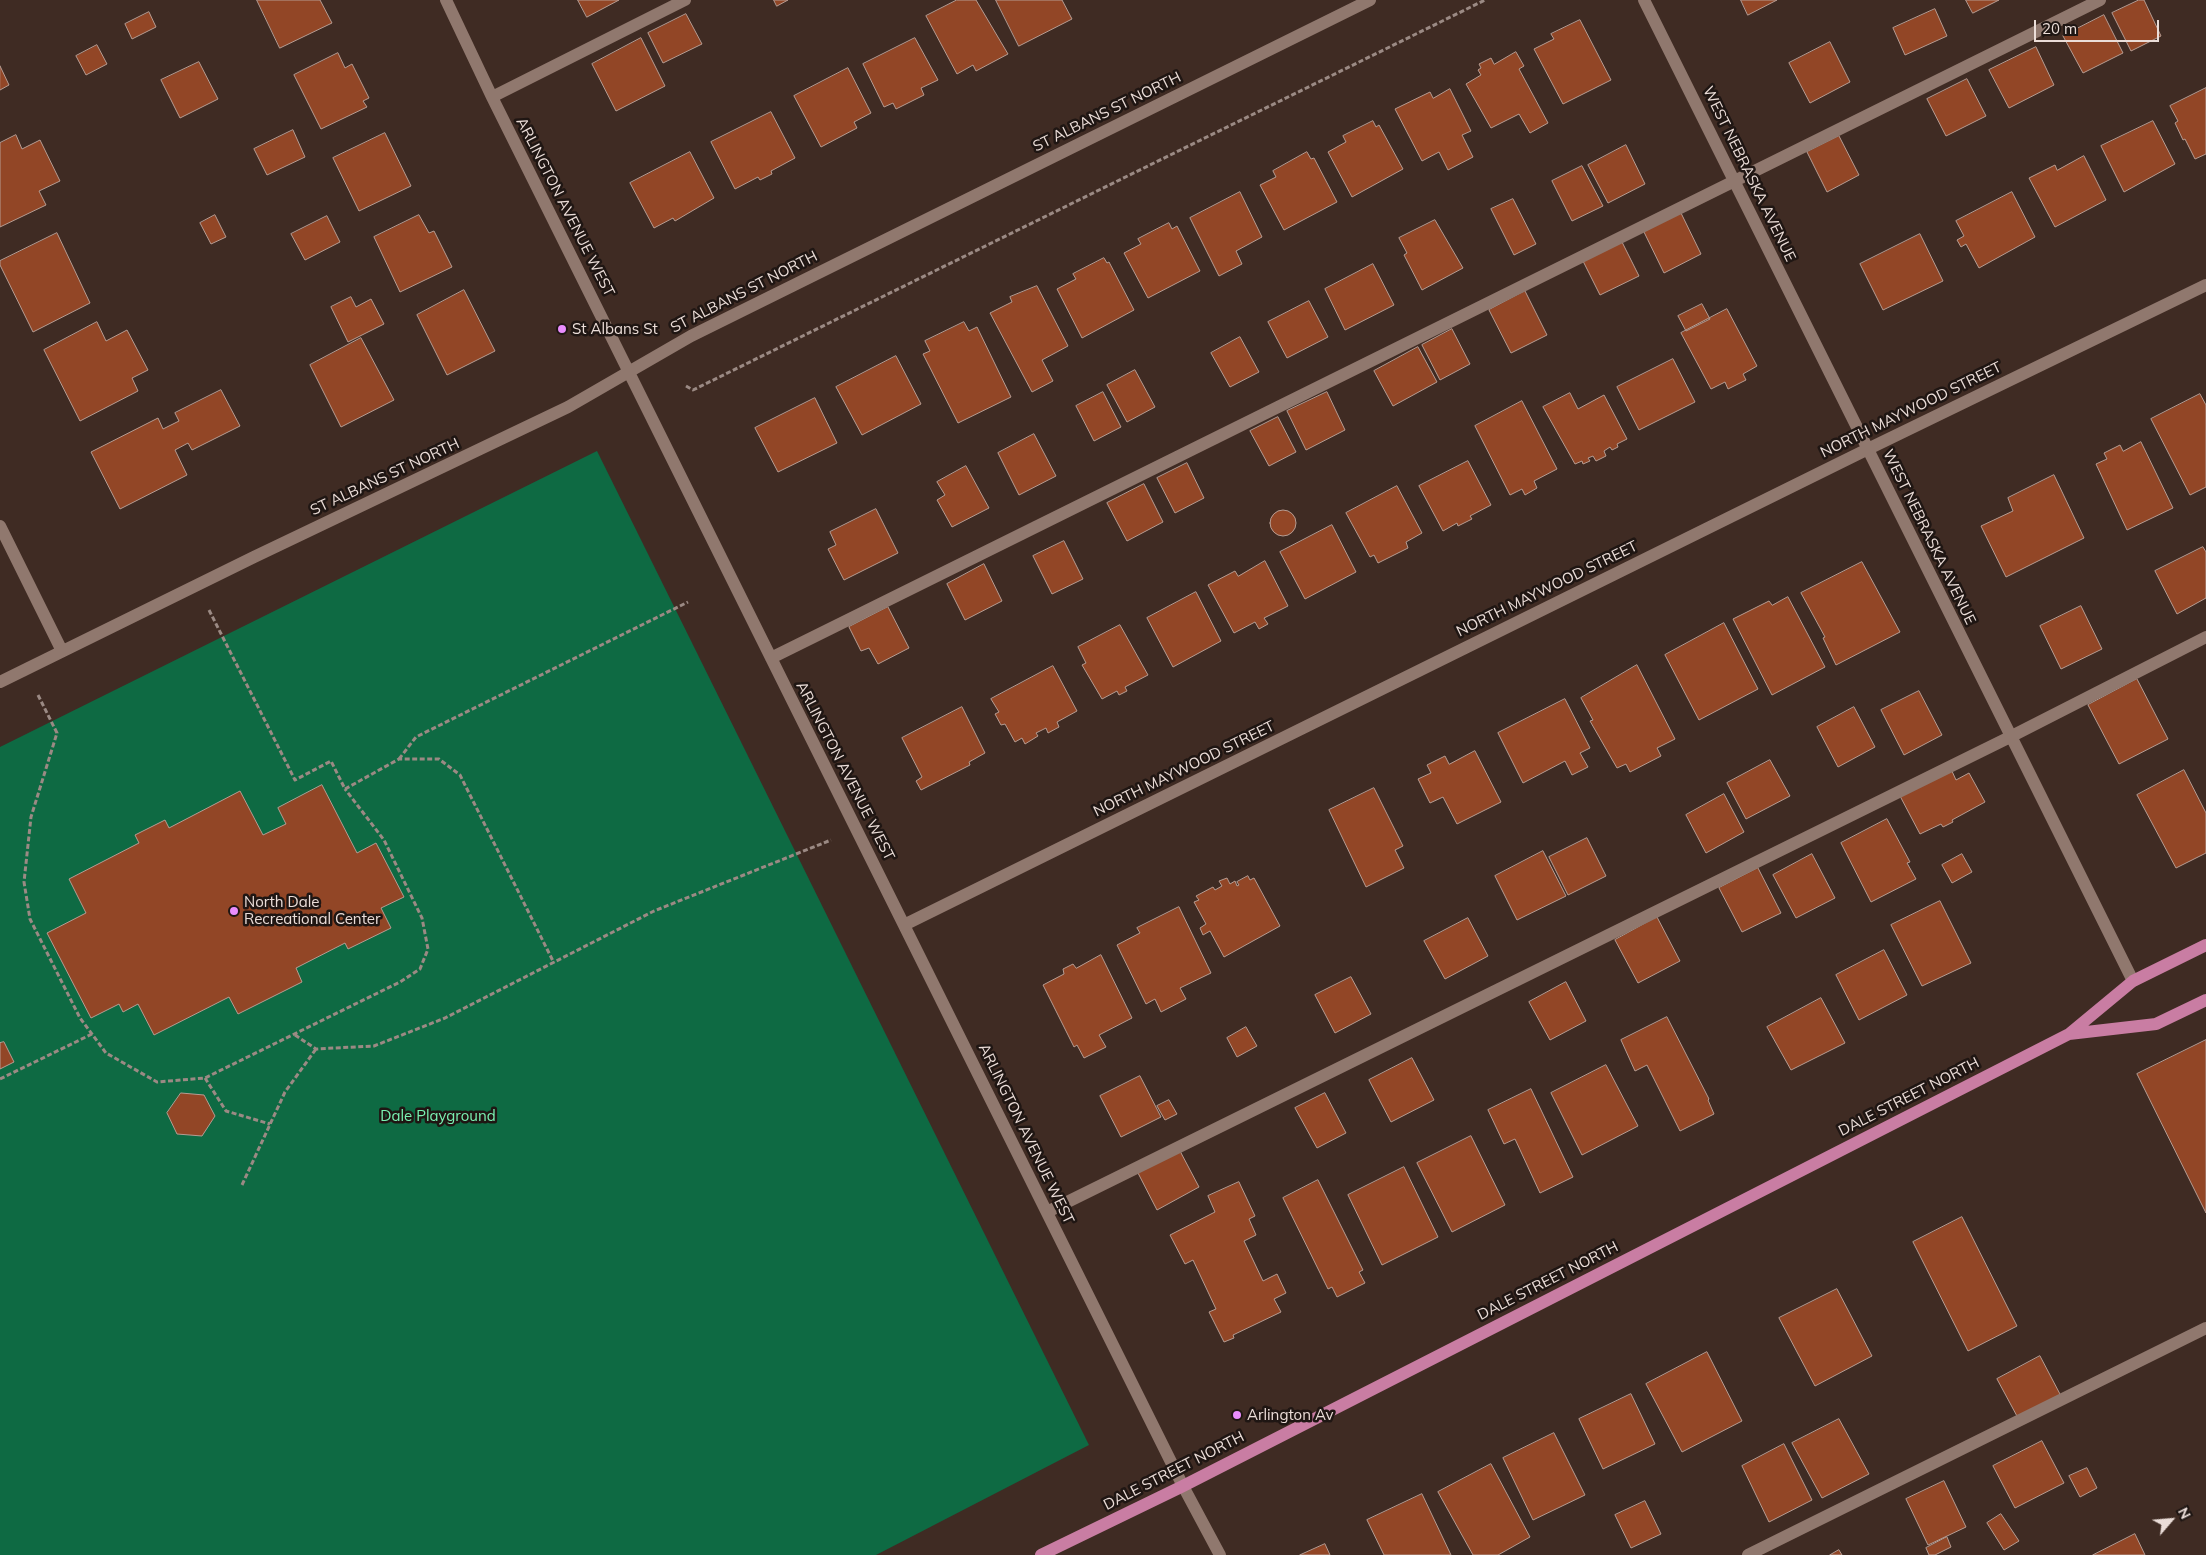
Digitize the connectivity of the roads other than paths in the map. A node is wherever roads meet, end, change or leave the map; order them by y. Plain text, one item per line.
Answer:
1 (446, 0) edge
2 (685, 0) edge
3 (1370, 0) edge
4 (1644, 0) edge
5 (2100, 0) edge
6 (492, 96) junction
7 (1734, 181) junction
8 (2206, 285) edge
9 (629, 372) junction
10 (1868, 449) junction
11 (0, 526) edge
12 (2206, 637) edge
13 (62, 651) junction
14 (771, 658) junction
15 (0, 682) edge
16 (2010, 736) junction
17 (904, 925) junction
18 (2206, 945) edge
19 (2132, 981) junction
20 (2206, 1000) edge
21 (2069, 1034) junction
22 (1047, 1212) junction
23 (2206, 1328) edge
24 (1183, 1486) junction
25 (1041, 1555) edge
26 (1220, 1555) edge
27 (1748, 1555) edge

1 - 6 street, ARLINGTON AVENUE WEST
2 - 6 street
3 - 9 street, ST ALBANS ST NORTH
4 - 7 street, WEST NEBRASKA AVENUE
5 - 7 street
6 - 9 street, ARLINGTON AVENUE WEST
7 - 10 street, WEST NEBRASKA AVENUE
7 - 14 street
8 - 10 street, NORTH MAYWOOD STREET
9 - 13 street, ST ALBANS ST NORTH
9 - 14 street, ARLINGTON AVENUE WEST
10 - 16 street, WEST NEBRASKA AVENUE
10 - 17 street, NORTH MAYWOOD STREET
11 - 13 street
12 - 16 street
13 - 15 street, ST ALBANS ST NORTH
14 - 17 street, ARLINGTON AVENUE WEST
16 - 19 street, WEST NEBRASKA AVENUE
16 - 22 street
17 - 22 street, ARLINGTON AVENUE WEST
18 - 19 main road, DALE STREET NORTH
19 - 21 main road, DALE STREET NORTH
20 - 21 main road, DALE STREET NORTH
21 - 24 main road, DALE STREET NORTH
22 - 24 street, ARLINGTON AVENUE WEST
23 - 27 street
24 - 25 main road, DALE STREET NORTH
24 - 26 street, ARLINGTON AVENUE WEST

